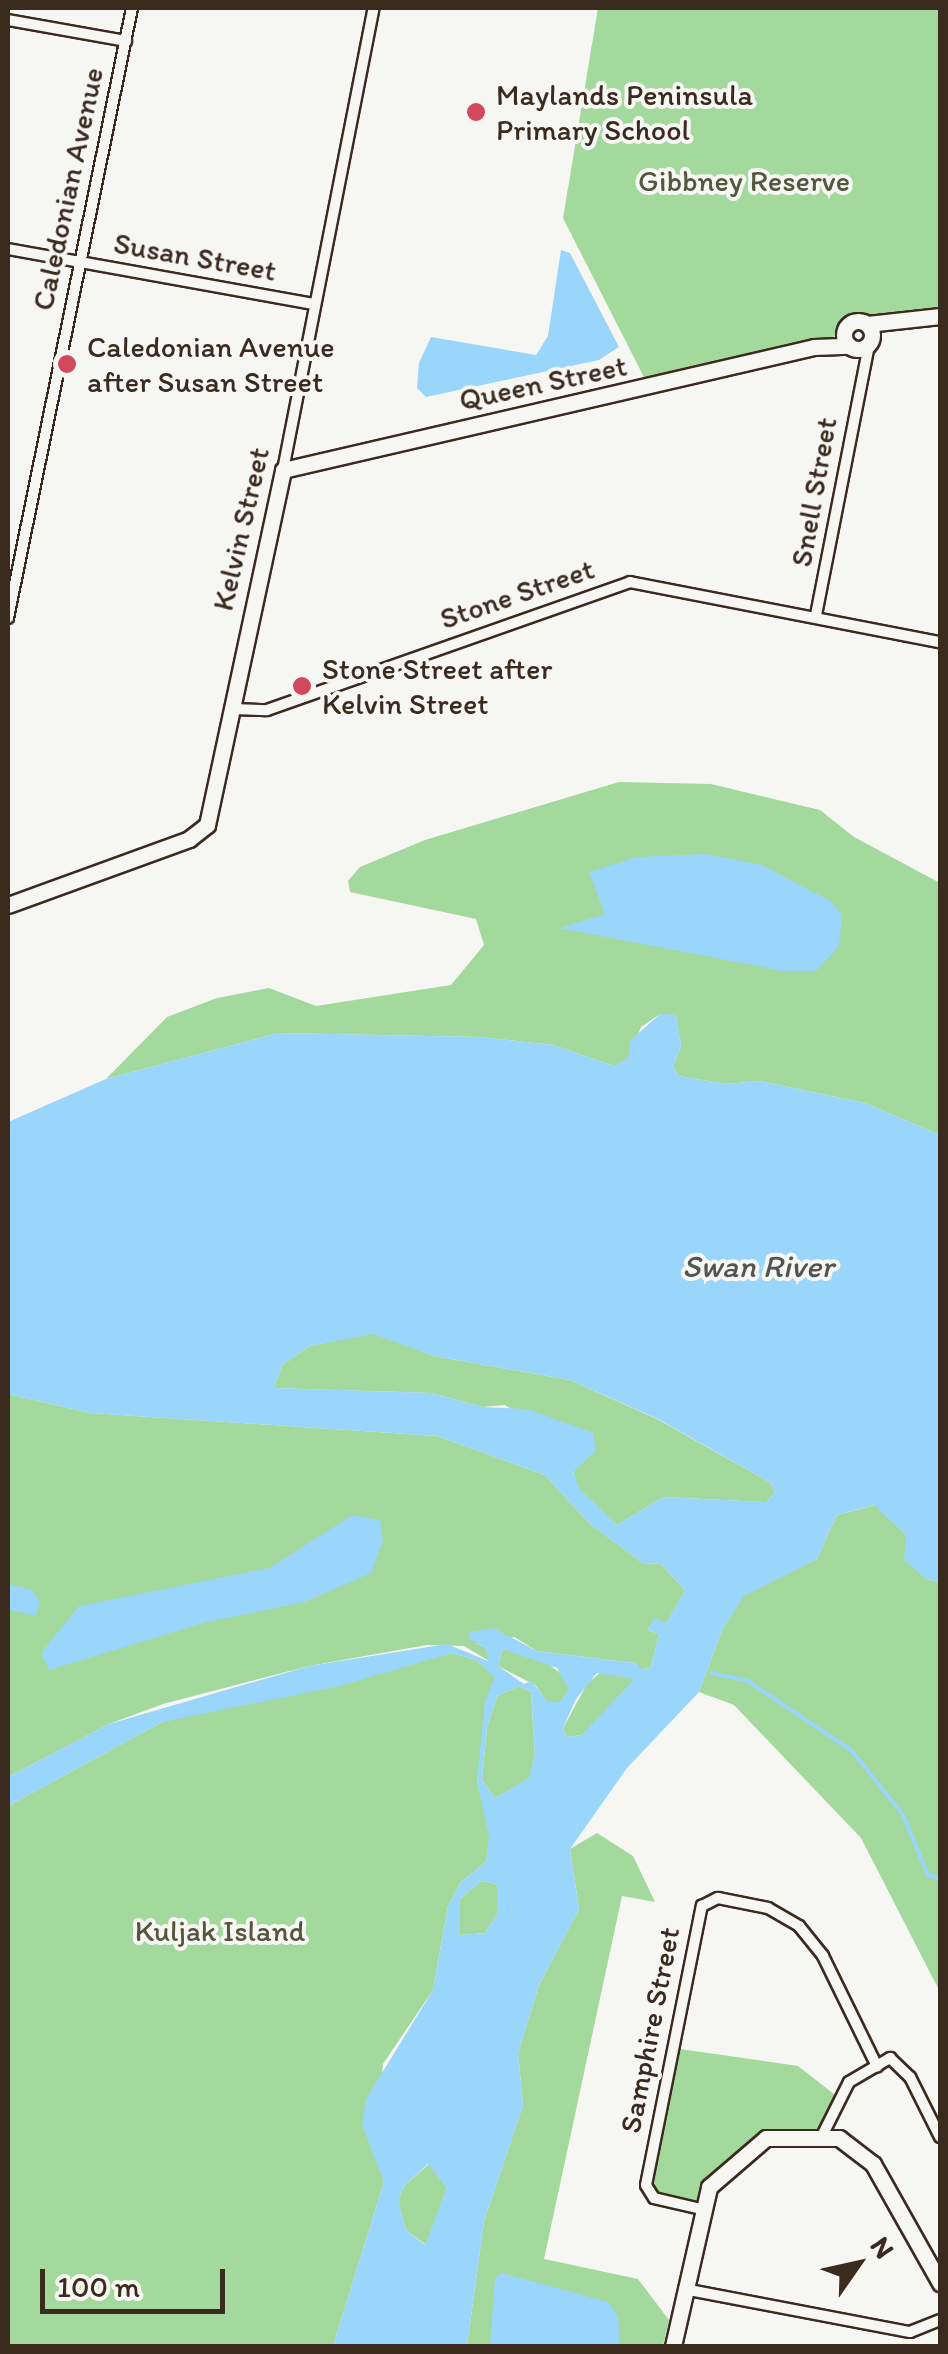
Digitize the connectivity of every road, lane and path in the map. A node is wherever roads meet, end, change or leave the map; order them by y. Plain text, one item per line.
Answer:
1 (132, 8) edge
2 (374, 8) edge
3 (8, 20) edge
4 (126, 42) junction
5 (8, 249) edge
6 (76, 261) junction
7 (314, 304) junction
8 (940, 316) edge
9 (859, 339) junction
10 (283, 470) junction
11 (816, 615) junction
12 (8, 618) edge
13 (940, 642) edge
14 (234, 709) junction
15 (8, 906) edge
16 (877, 2066) junction
17 (822, 2136) junction
18 (940, 2136) edge
19 (701, 2210) junction
20 (940, 2284) edge
21 (684, 2289) junction
22 (940, 2310) edge
23 (936, 2321) edge
24 (673, 2346) edge

1 - 4 street, Caledonian Avenue
2 - 7 street, Kelvin Street
3 - 4 street
4 - 6 street, Caledonian Avenue
5 - 6 street, Susan Street
6 - 7 street, Susan Street
6 - 12 street, Caledonian Avenue
7 - 10 street, Kelvin Street
8 - 9 street, Queen Street
9 - 10 street, Queen Street
9 - 11 street, Snell Street
10 - 14 street, Kelvin Street
11 - 13 street, Stone Street
11 - 14 street, Stone Street
14 - 15 street, Kelvin Street
16 - 17 street
16 - 18 street
16 - 19 street, Samphire Street
17 - 19 street
17 - 20 street
19 - 21 street
21 - 23 street
21 - 24 street
22 - 23 street

